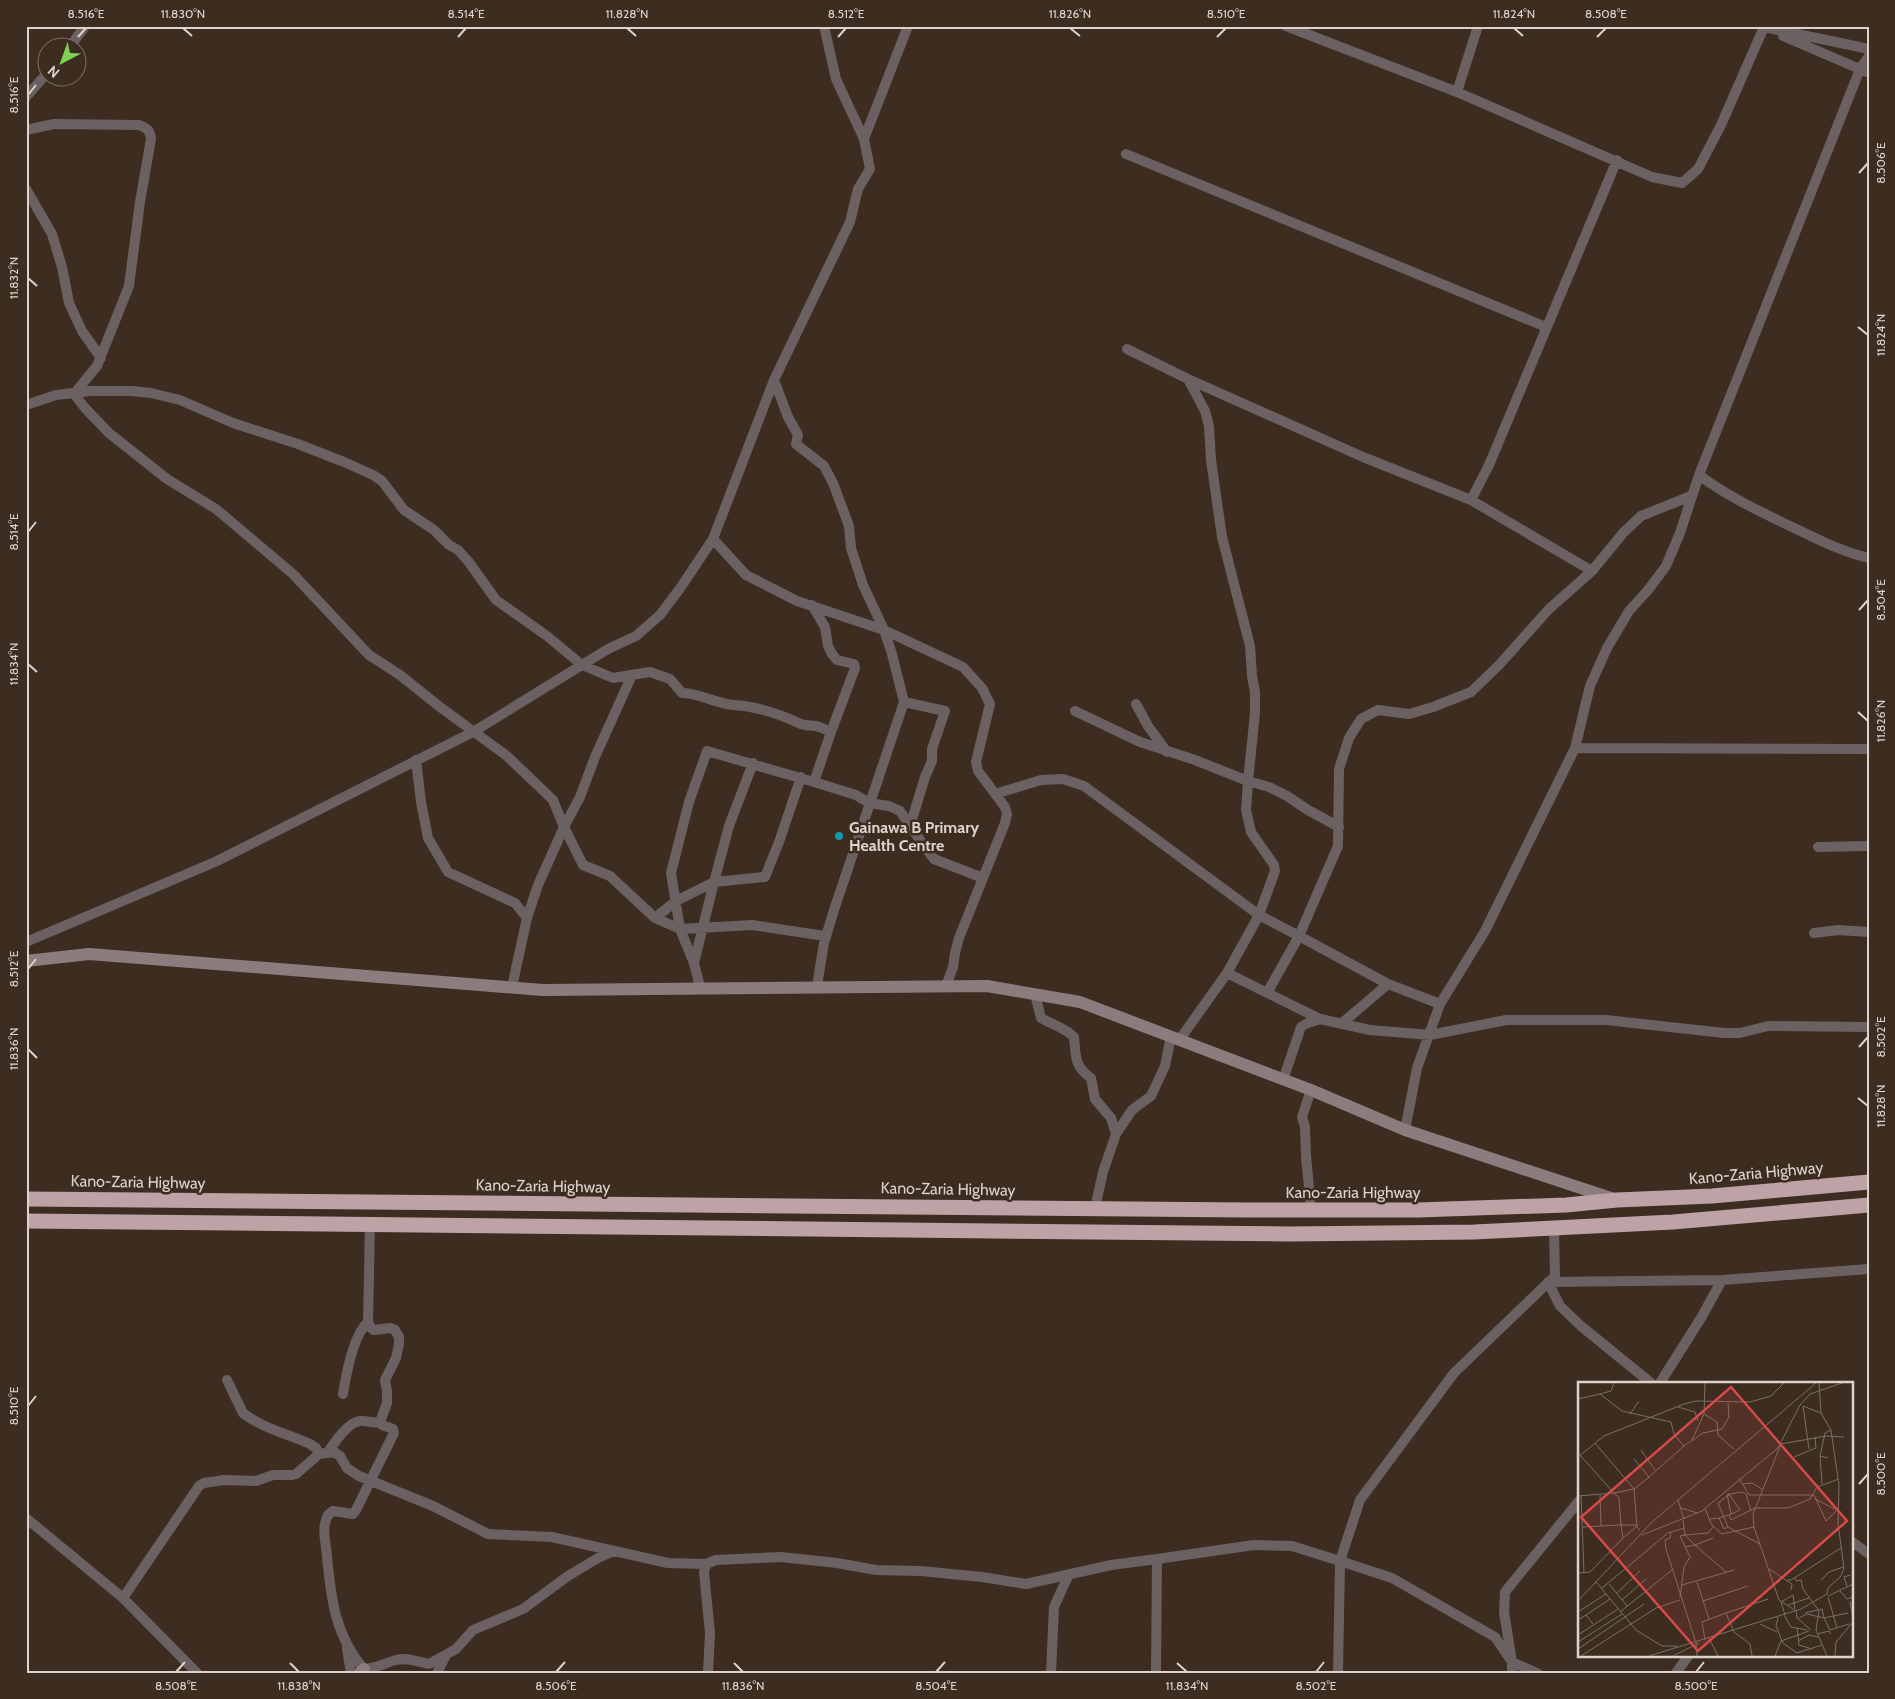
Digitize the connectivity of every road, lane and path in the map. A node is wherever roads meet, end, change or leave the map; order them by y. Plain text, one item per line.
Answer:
1 (86, 26) edge
2 (824, 26) edge
3 (908, 26) edge
4 (1286, 26) edge
5 (1478, 26) edge
6 (1762, 27) edge
7 (77, 38) edge
8 (1869, 49) edge
9 (1869, 56) edge
10 (1864, 71) edge
11 (38, 83) edge
12 (1457, 92) junction
13 (26, 97) edge
14 (26, 130) edge
15 (864, 139) junction
16 (1126, 154) dead end
17 (1617, 160) junction
18 (26, 189) edge
19 (1546, 327) junction
20 (1127, 350) dead end
21 (100, 358) junction
22 (1188, 379) junction
23 (774, 380) junction
24 (74, 394) junction
25 (26, 404) edge
26 (1699, 475) junction
27 (1691, 496) junction
28 (1471, 500) junction
29 (713, 539) junction
30 (1869, 558) edge
31 (1592, 571) junction
32 (812, 606) junction
33 (884, 630) junction
34 (582, 665) junction
35 (632, 675) junction
36 (904, 702) junction
37 (1136, 704) dead end
38 (1075, 711) dead end
39 (473, 732) junction
40 (831, 732) junction
41 (1575, 748) junction
42 (1869, 749) edge
43 (1167, 752) junction
44 (416, 760) junction
45 (753, 763) junction
46 (800, 777) junction
47 (1248, 781) junction
48 (814, 782) junction
49 (995, 794) junction
50 (869, 803) junction
51 (910, 826) junction
52 (564, 827) junction
53 (1339, 827) junction
54 (1869, 846) edge
55 (1818, 847) dead end
56 (983, 878) junction
57 (714, 882) junction
58 (676, 901) junction
59 (1259, 915) junction
60 (527, 918) junction
61 (654, 918) junction
62 (703, 927) junction
63 (680, 928) junction
64 (1869, 932) edge
65 (1814, 933) dead end
66 (826, 936) junction
67 (1299, 936) junction
68 (26, 942) edge
69 (26, 961) edge
70 (694, 964) junction
71 (1227, 973) junction
72 (1388, 984) junction
73 (817, 986) junction
74 (946, 986) junction
75 (512, 987) junction
76 (700, 987) junction
77 (1267, 993) junction
78 (1035, 994) junction
79 (1440, 1004) junction
80 (1320, 1019) junction
81 (1340, 1024) junction
82 (1869, 1027) edge
83 (1430, 1035) junction
84 (1176, 1037) junction
85 (1283, 1080) junction
86 (1311, 1090) junction
87 (1405, 1130) junction
88 (1116, 1134) junction
89 (1869, 1182) edge
90 (26, 1199) edge
91 (1617, 1200) junction
92 (1869, 1205) edge
93 (1095, 1208) junction
94 (1311, 1210) junction
95 (26, 1221) edge
96 (370, 1224) junction
97 (1554, 1228) junction
98 (1869, 1269) edge
99 (1722, 1280) junction
100 (1548, 1282) junction
101 (368, 1322) junction
102 (227, 1380) dead end
103 (1650, 1382) edge
104 (1661, 1382) edge
105 (343, 1394) dead end
106 (380, 1422) junction
107 (324, 1453) junction
108 (370, 1481) junction
109 (1578, 1501) edge
110 (26, 1518) edge
111 (1852, 1542) edge
112 (614, 1551) junction
113 (1869, 1554) edge
114 (1157, 1559) junction
115 (1340, 1561) junction
116 (706, 1564) junction
117 (1069, 1574) junction
118 (123, 1598) junction
119 (347, 1644) junction
120 (447, 1654) junction
121 (1688, 1656) edge
122 (1512, 1668) edge
123 (362, 1671) edge
124 (197, 1673) edge
125 (351, 1673) edge
126 (437, 1673) edge
127 (708, 1673) edge
128 (1051, 1673) edge
129 (1156, 1673) edge
130 (1338, 1673) edge
131 (1537, 1673) edge
132 (1676, 1673) edge

1 - 7 street
2 - 15 street
3 - 15 street
4 - 12 street
5 - 12 street
6 - 8 street
6 - 10 street
6 - 17 street
9 - 10 street
10 - 26 street
11 - 13 street
12 - 17 street
14 - 21 street
15 - 23 street
16 - 19 street
17 - 19 street
18 - 21 street
19 - 28 street
20 - 22 street
21 - 24 street
22 - 28 street
22 - 47 street
23 - 29 street
23 - 33 street
24 - 25 street
24 - 34 street
24 - 39 street
26 - 27 street
26 - 30 street
27 - 31 street
27 - 41 street
28 - 31 street
29 - 32 street
29 - 34 street
31 - 53 street
32 - 33 street
32 - 40 street
33 - 36 street
33 - 49 street
34 - 35 street
34 - 39 street
35 - 40 street
35 - 52 street
36 - 50 street
36 - 51 street
37 - 43 street
38 - 43 street
39 - 44 street
39 - 52 street
40 - 48 street
41 - 42 street
41 - 79 street
43 - 47 street
44 - 60 street
44 - 68 street
45 - 46 street
45 - 57 street
45 - 58 street
46 - 48 street
46 - 57 street
47 - 53 street
47 - 59 street
48 - 50 street
49 - 56 street
49 - 59 street
50 - 51 street
50 - 66 street
51 - 56 street
52 - 60 street
52 - 61 street
53 - 67 street
54 - 55 street
56 - 74 street
57 - 58 street
57 - 62 street
58 - 61 street
58 - 63 street
59 - 67 street
59 - 71 street
60 - 75 street
61 - 63 street
62 - 63 street
62 - 66 street
62 - 70 street
63 - 70 street
64 - 65 street
66 - 73 street
67 - 72 street
67 - 77 street
69 - 75 street
70 - 76 street
71 - 77 street
71 - 84 street
72 - 79 street
72 - 81 street
73 - 74 street
73 - 76 street
74 - 78 street
75 - 76 street
77 - 80 street
78 - 84 street
78 - 88 street
79 - 83 street
80 - 81 street
80 - 85 street
81 - 83 street
82 - 83 street
83 - 87 street
84 - 85 street
84 - 88 street
85 - 86 street
86 - 87 street
86 - 94 street
87 - 91 street
88 - 93 street
89 - 91 highway, Kano-Zaria Highway
90 - 93 highway, Kano-Zaria Highway
91 - 94 highway, Kano-Zaria Highway
92 - 97 highway
93 - 94 highway, Kano-Zaria Highway
95 - 96 highway
96 - 97 highway
96 - 101 street
97 - 100 street
98 - 99 street
99 - 100 street
99 - 104 street
100 - 103 street
100 - 115 street
101 - 105 street
101 - 106 street
102 - 107 street
106 - 107 street
106 - 108 street
107 - 108 street
107 - 118 street
108 - 112 street
108 - 119 street
109 - 122 street
110 - 118 street
111 - 113 street
112 - 116 street
112 - 120 street
114 - 115 street
114 - 117 street
114 - 129 street
115 - 122 street
115 - 130 street
116 - 117 street
116 - 127 street
117 - 128 street
118 - 124 street
119 - 123 street
119 - 125 street
120 - 123 street
120 - 126 street
121 - 132 street
122 - 131 street

